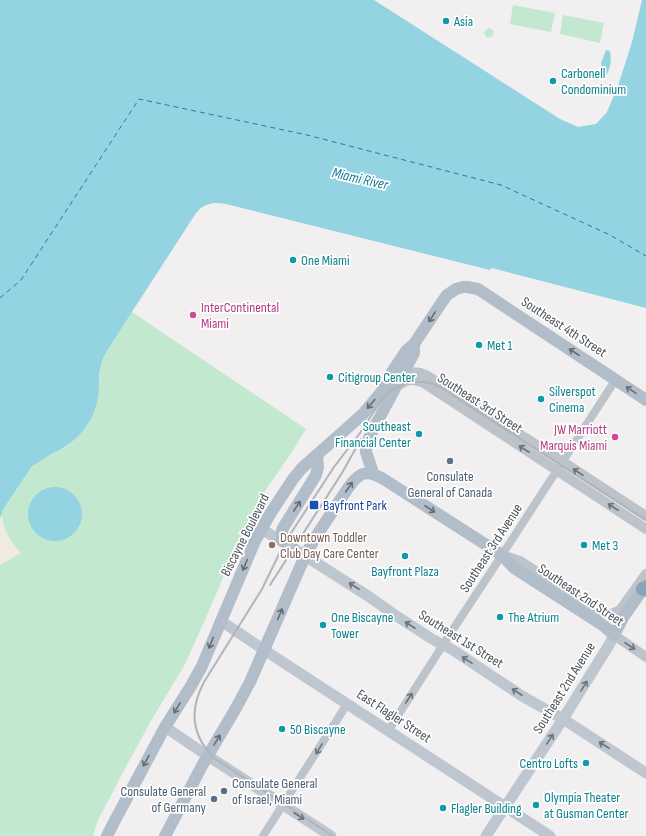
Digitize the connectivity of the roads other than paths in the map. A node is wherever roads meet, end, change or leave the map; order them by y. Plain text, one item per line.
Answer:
1 (462, 287) joint
2 (414, 344) junction
3 (616, 379) junction
4 (400, 381) junction
5 (383, 390) junction
6 (646, 400) edge
7 (317, 455) junction
8 (563, 462) junction
9 (557, 471) junction
10 (373, 473) junction
11 (646, 516) edge
12 (261, 529) junction
13 (646, 529) edge
14 (282, 541) junction
15 (502, 555) junction
16 (305, 556) junction
17 (646, 574) edge
18 (645, 588) edge
19 (221, 621) junction
20 (614, 635) junction
21 (443, 645) junction
22 (264, 650) junction
23 (646, 657) edge
24 (347, 704) junction
25 (563, 719) junction
26 (165, 727) junction
27 (388, 731) junction
28 (208, 756) junction
29 (646, 773) edge
30 (283, 805) junction
31 (505, 807) junction
32 (109, 835) edge
33 (165, 836) edge
34 (263, 836) edge
35 (331, 836) edge
36 (486, 836) edge
37 (550, 836) edge

1 -> 2 main road, Biscayne Boulevard
3 -> 1 main road, Southeast 4th Street
2 - 4 main road
2 - 5 main road, Biscayne Boulevard
6 -> 3 main road, Southeast 4th Street
3 - 8 street, Southeast 3rd Avenue
4 - 5 main road
4 - 8 street, Southeast 3rd Street
9 -> 4 street, Southeast 3rd Street
4 - 10 main road
5 -> 7 main road, Biscayne Boulevard
7 - 12 main road, Biscayne Boulevard
14 -> 7 main road
8 - 9 street, Southeast 3rd Avenue
11 -> 8 street, Southeast 3rd Street
13 -> 9 street, Southeast 3rd Street
9 - 15 street, Southeast 3rd Avenue
10 -> 15 main road, Southeast 2nd Street
16 -> 10 main road
12 - 14 main road, Southeast 1st Street
12 -> 19 main road, Biscayne Boulevard
14 - 16 main road, Southeast 1st Street
15 - 17 street, Southeast 2nd Street
15 - 20 main road, Southeast 2nd Street
15 - 21 street, Southeast 3rd Avenue
21 -> 16 main road, Southeast 1st Street
22 -> 16 main road
18 - 20 main road, Southeast 2nd Avenue
19 - 22 main road, East Flagler Street
19 -> 26 main road, Biscayne Boulevard
20 -> 23 street, Southeast 2nd Street
25 -> 20 main road, Southeast 2nd Avenue
25 -> 21 main road, Southeast 1st Street
27 -> 21 street, Southeast 3rd Avenue
22 - 24 main road, East Flagler Street
28 -> 22 main road
24 - 27 main road, East Flagler Street
24 -> 30 street
29 -> 25 main road, Southeast 1st Street
31 -> 25 main road, Southeast 2nd Avenue
26 - 28 main road
26 -> 32 main road, Biscayne Boulevard
27 - 31 main road, East Flagler Street
28 - 30 main road
28 - 33 main road
30 - 34 street
30 -> 35 main road
31 - 36 main road, Southeast 2nd Avenue
31 - 37 main road, East Flagler Street

